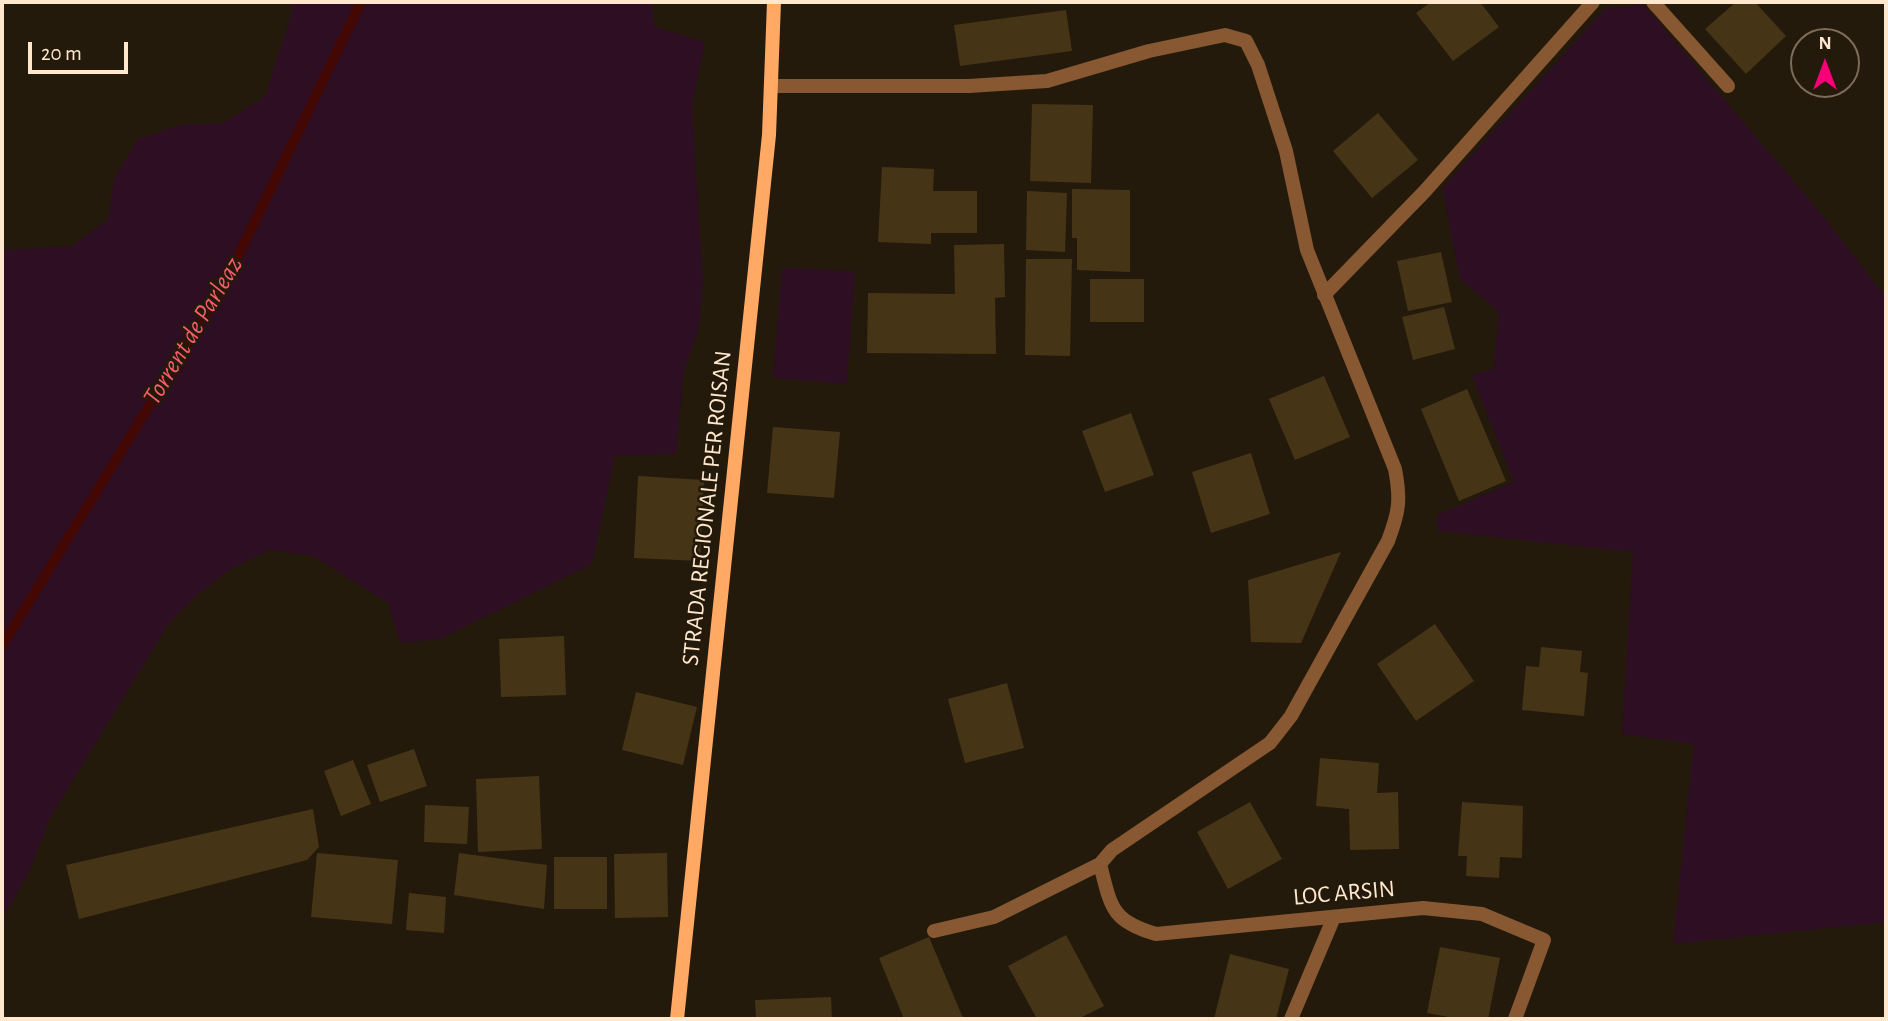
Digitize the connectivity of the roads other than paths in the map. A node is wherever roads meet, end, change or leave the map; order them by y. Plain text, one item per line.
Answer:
1 (774, 2) edge
2 (1593, 2) edge
3 (1653, 2) edge
4 (771, 86) junction
5 (1728, 86) dead end
6 (1324, 295) junction
7 (1100, 864) junction
8 (1334, 917) junction
9 (934, 931) dead end
10 (677, 1019) edge
11 (1291, 1019) edge
12 (1515, 1019) edge

1 - 4 main road, STRADA REGIONALE PER ROISAN
2 - 6 street
3 - 5 street
4 - 6 street
4 - 10 main road, STRADA REGIONALE PER ROISAN
6 - 7 street
7 - 8 street, LOC ARSIN
7 - 9 street
8 - 11 street
8 - 12 street, LOC ARSIN

